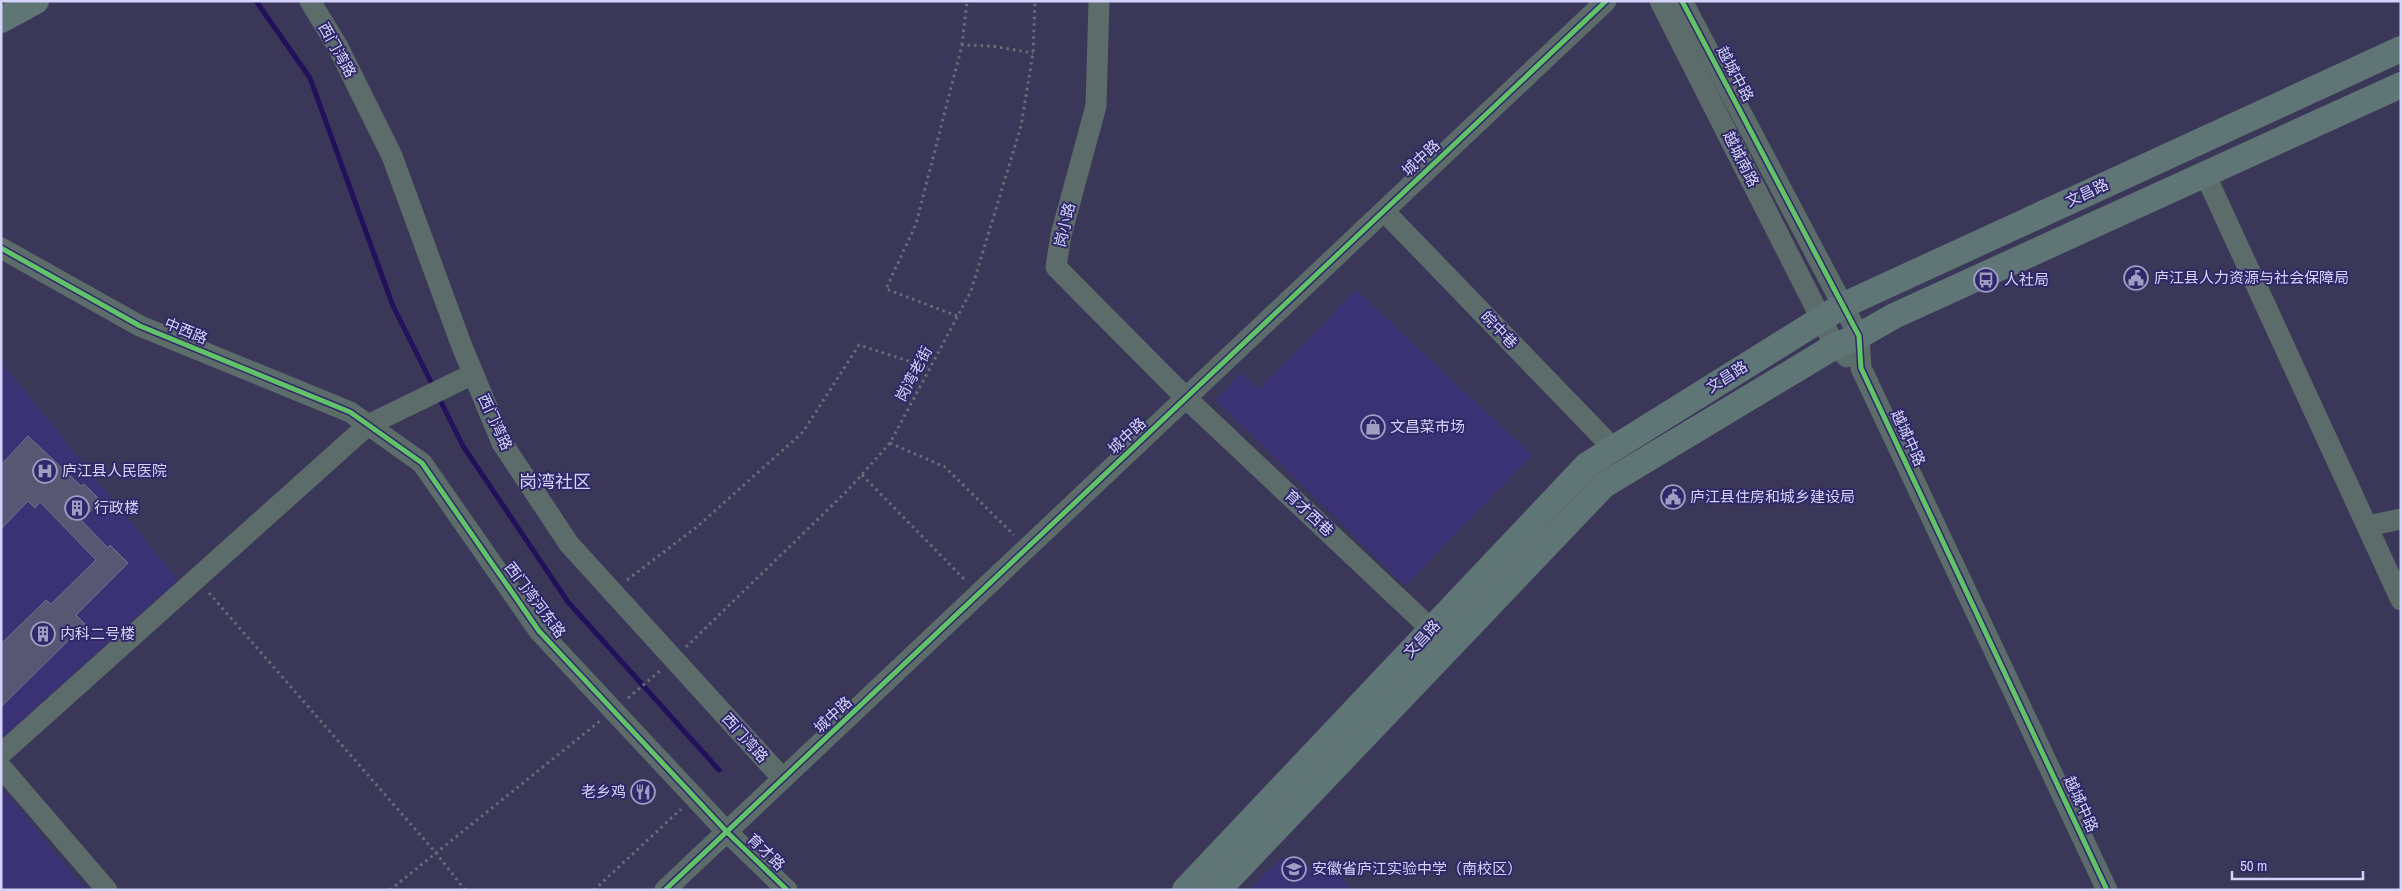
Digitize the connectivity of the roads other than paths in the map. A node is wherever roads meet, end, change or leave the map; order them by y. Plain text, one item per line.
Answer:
1 (36, 1) edge
2 (310, 1) edge
3 (1099, 1) edge
4 (1606, 1) edge
5 (1660, 1) edge
6 (1682, 1) edge
7 (1, 20) edge
8 (2401, 50) edge
9 (2401, 85) edge
10 (2205, 174) junction
11 (1384, 211) junction
12 (1, 248) edge
13 (1832, 311) junction
14 (1847, 341) junction
15 (464, 378) junction
16 (1186, 398) junction
17 (368, 425) junction
18 (1613, 448) junction
19 (2401, 519) edge
20 (2367, 526) junction
21 (2401, 600) edge
22 (1432, 629) junction
23 (1, 754) edge
24 (1, 767) edge
25 (783, 779) junction
26 (727, 832) junction
27 (107, 890) edge
28 (665, 890) edge
29 (787, 890) edge
30 (1185, 890) edge
31 (1218, 890) edge
32 (2107, 890) edge

1 - 7 main road
2 - 15 street, 西门湾路
3 - 16 street, 岗小路
4 - 11 street, 城中路
5 - 13 street, 越城南路
6 - 13 street, 越城中路
8 - 13 main road, 文昌路
9 - 10 main road, 文昌路
10 - 14 main road, 文昌路
10 - 20 street
11 - 16 street, 城中路
11 - 18 street, 皖中巷
12 - 17 street, 中西路
13 - 14 street, 越城中路
13 - 18 main road, 文昌路
14 - 31 main road, 文昌路
14 - 32 street, 越城中路
15 - 17 street
15 - 25 street, 西门湾路
16 - 22 street, 育才西巷
16 - 25 street, 城中路
17 - 23 street
17 - 26 street, 西门湾河东路
18 - 22 main road, 文昌路
19 - 20 street
20 - 21 street
22 - 30 main road, 文昌路
24 - 27 street
25 - 26 street, 城中路
26 - 28 street, 城中路
26 - 29 street, 育才路

